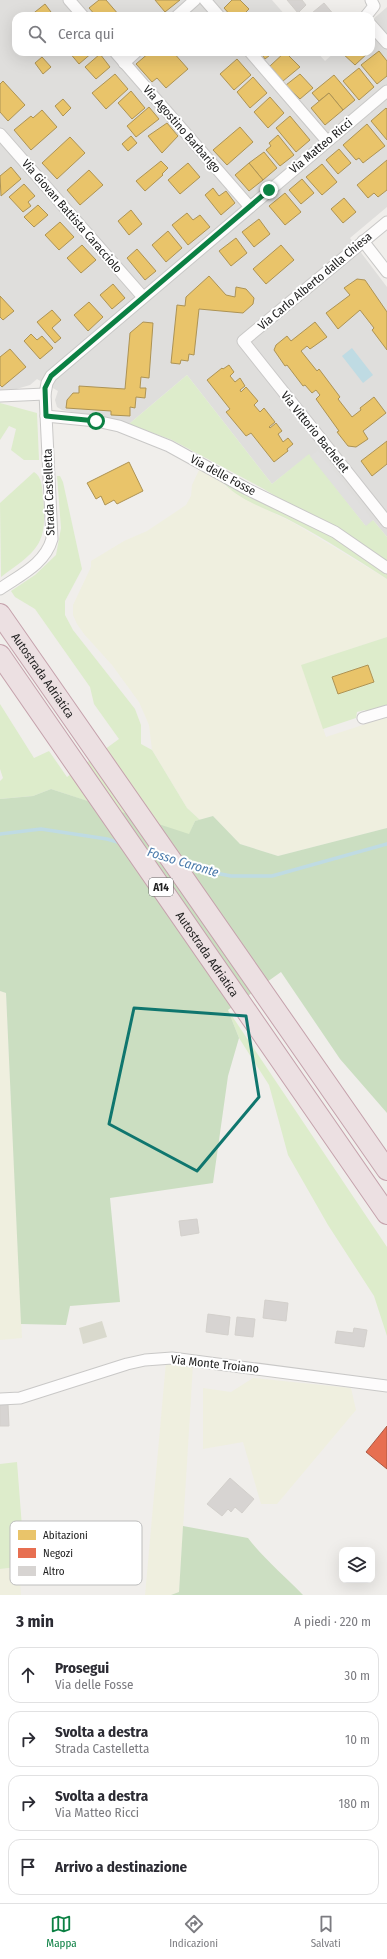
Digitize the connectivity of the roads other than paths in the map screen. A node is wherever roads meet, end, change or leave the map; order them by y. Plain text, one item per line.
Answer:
1 (69, 0) edge
2 (195, 0) edge
3 (205, 0) edge
4 (371, 0) edge
5 (80, 12) edge
6 (182, 12) edge
7 (216, 12) edge
8 (369, 12) edge
9 (375, 29) edge
10 (387, 43) edge
11 (118, 56) edge
12 (132, 56) edge
13 (253, 56) edge
14 (124, 63) junction
15 (387, 91) edge
16 (0, 134) edge
17 (327, 141) junction
18 (250, 207) junction
19 (387, 222) edge
20 (363, 241) junction
21 (387, 272) edge
22 (143, 297) junction
23 (242, 341) joint
24 (45, 394) junction
25 (0, 396) edge
26 (46, 416) junction
27 (387, 522) edge
28 (387, 568) edge
29 (0, 589) edge
30 (0, 614) edge
31 (0, 655) edge
32 (387, 711) edge
33 (363, 718) dead end
34 (387, 1170) edge
35 (387, 1214) edge
36 (387, 1386) edge
37 (0, 1399) edge

1 - 5 street
2 - 6 street
3 - 7 street
4 - 8 street
9 - 10 street
11 - 14 street, Via Agostino Barbarigo
12 - 14 street
13 - 17 street
14 - 18 street, Via Agostino Barbarigo
15 - 17 street, Via Matteo Ricci
16 - 22 street, Via Giovan Battista Caracciolo
17 - 18 street, Via Matteo Ricci
18 - 22 street, Via Matteo Ricci
19 - 20 street, Via Carlo Alberto dalla Chiesa
20 - 21 street
20 - 23 street, Via Carlo Alberto dalla Chiesa
22 - 24 street, Via Matteo Ricci
23 - 27 street, Via Vittorio Bachelet
24 - 25 street
24 - 26 street, Strada Castelletta
26 - 28 street, Via delle Fosse
26 - 29 street, Strada Castelletta
30 - 34 highway, Autostrada Adriatica / A14
31 - 35 highway, Autostrada Adriatica / A14
32 - 33 street
36 - 37 street, Via Monte Troiano

